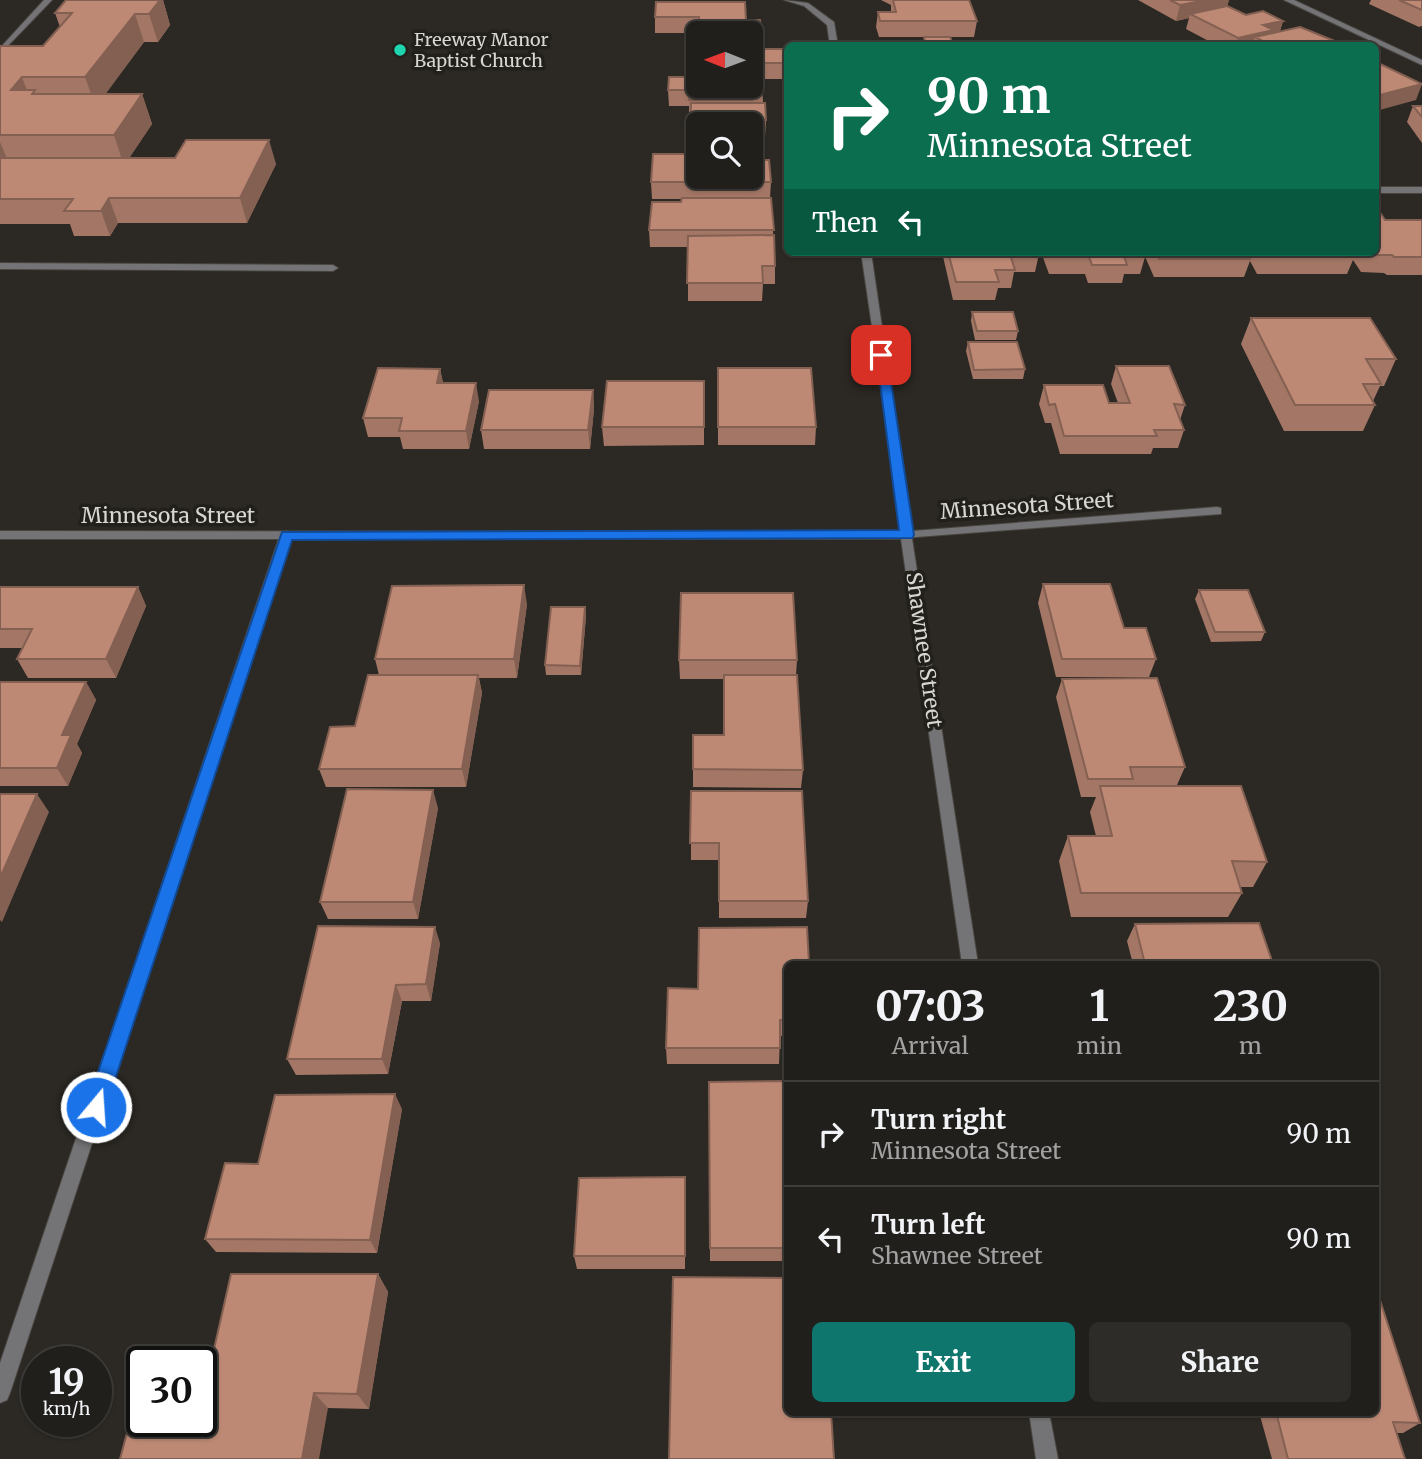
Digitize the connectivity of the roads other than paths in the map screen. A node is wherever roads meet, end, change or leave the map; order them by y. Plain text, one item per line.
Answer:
1 (48, 0) edge
2 (787, 0) edge
3 (1288, 0) edge
4 (833, 42) edge
5 (1377, 42) edge
6 (1379, 43) edge
7 (0, 52) edge
8 (1422, 63) edge
9 (1379, 190) edge
10 (1422, 190) edge
11 (867, 256) edge
12 (0, 266) edge
13 (333, 268) dead end
14 (1217, 511) dead end
15 (0, 535) edge
16 (286, 535) junction
17 (907, 535) junction
18 (970, 961) edge
19 (0, 1393) edge
20 (1041, 1416) edge
21 (1047, 1459) edge

1 - 7 street
2 - 4 street
3 - 5 street
6 - 8 street
9 - 10 street
11 - 17 street, Shawnee Street
12 - 13 street
14 - 17 street, Minnesota Street
15 - 16 street, Minnesota Street
16 - 17 street, Minnesota Street
16 - 19 street
17 - 18 street, Shawnee Street
20 - 21 street

